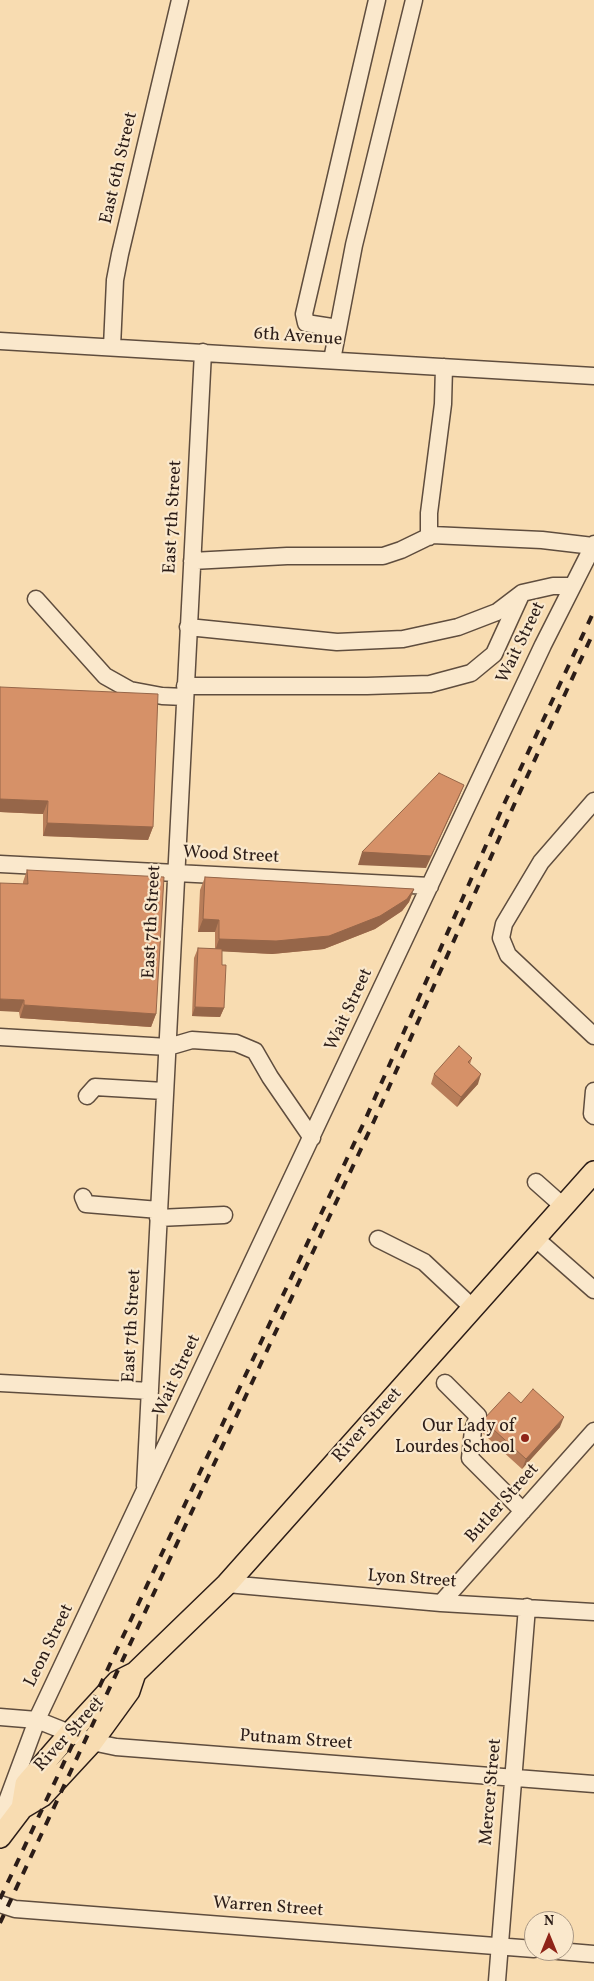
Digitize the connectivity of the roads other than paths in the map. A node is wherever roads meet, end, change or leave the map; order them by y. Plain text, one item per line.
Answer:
1 (180, 0) edge
2 (377, 0) edge
3 (414, 0) edge
4 (338, 328) junction
5 (0, 341) edge
6 (112, 347) junction
7 (203, 352) junction
8 (332, 360) junction
9 (444, 367) junction
10 (594, 376) edge
11 (429, 537) junction
12 (593, 545) edge
13 (192, 561) junction
14 (572, 586) junction
15 (522, 593) junction
16 (36, 599) dead end
17 (188, 628) junction
18 (185, 691) junction
19 (594, 801) edge
20 (0, 864) edge
21 (175, 873) junction
22 (430, 886) junction
23 (594, 1036) edge
24 (0, 1037) edge
25 (168, 1047) junction
26 (164, 1091) junction
27 (594, 1091) edge
28 (87, 1096) dead end
29 (594, 1116) edge
30 (312, 1138) junction
31 (594, 1172) edge
32 (536, 1182) dead end
33 (83, 1196) dead end
34 (563, 1206) junction
35 (158, 1214) junction
36 (224, 1215) dead end
37 (535, 1238) junction
38 (378, 1239) dead end
39 (594, 1290) edge
40 (473, 1308) junction
41 (0, 1383) edge
42 (445, 1383) dead end
43 (150, 1391) junction
44 (594, 1431) edge
45 (144, 1493) junction
46 (523, 1511) junction
47 (227, 1584) junction
48 (441, 1603) junction
49 (527, 1607) junction
50 (594, 1612) edge
51 (135, 1674) junction
52 (0, 1716) edge
53 (37, 1720) junction
54 (71, 1732) junction
55 (92, 1742) junction
56 (513, 1778) junction
57 (594, 1784) edge
58 (22, 1808) junction
59 (0, 1820) edge
60 (0, 1836) edge
61 (0, 1904) edge
62 (500, 1946) junction
63 (524, 1948) edge
64 (574, 1952) edge
65 (594, 1954) edge
66 (497, 1981) edge

1 - 6 street, East 6th Street
2 - 4 street
3 - 4 street
4 - 8 street
5 - 6 street, 6th Avenue
6 - 7 street, 6th Avenue
7 - 8 street, 6th Avenue
7 - 13 street, East 7th Street
8 - 9 street, 6th Avenue
9 - 10 street, 6th Avenue
9 - 11 street
11 - 12 street
11 - 13 street
12 - 14 street, Wait Street
13 - 17 street, East 7th Street
14 - 15 street
14 - 22 street, Wait Street
15 - 17 street
15 - 18 street
16 - 18 street
17 - 18 street, East 7th Street
18 - 21 street, East 7th Street
19 - 23 street
20 - 21 street, Wood Street
21 - 22 street, Wood Street
21 - 25 street, East 7th Street
22 - 30 street, Wait Street
24 - 25 street
25 - 26 street, East 7th Street
25 - 30 street
26 - 28 street
26 - 35 street, East 7th Street
27 - 29 street
30 - 45 street, Wait Street
31 - 34 main road, River Street
32 - 34 street
33 - 35 street
34 - 37 main road, River Street
35 - 36 street
35 - 43 street, East 7th Street
37 - 39 street
37 - 40 main road, River Street
38 - 40 street
40 - 47 main road, River Street
41 - 43 street
42 - 46 street
43 - 45 street, East 7th Street
44 - 46 street, Butler Street
45 - 53 street, Leon Street
46 - 48 street, Butler Street
47 - 48 street, Lyon Street
47 - 51 main road, River Street
48 - 49 street, Lyon Street
49 - 50 street, Lyon Street
49 - 56 street, Mercer Street
51 - 54 main road, River Street
51 - 55 main road, River Street
52 - 53 street, Putnam Street
53 - 54 street, Putnam Street
53 - 59 street, Leon Street
54 - 55 street, Putnam Street
54 - 58 main road, River Street
55 - 56 street, Putnam Street
55 - 58 main road, River Street
56 - 57 street, Putnam Street
56 - 62 street, Mercer Street
58 - 60 main road, River Street
61 - 62 street, Warren Street
62 - 63 street, Warren Street
62 - 66 street, Mercer Street
64 - 65 street

